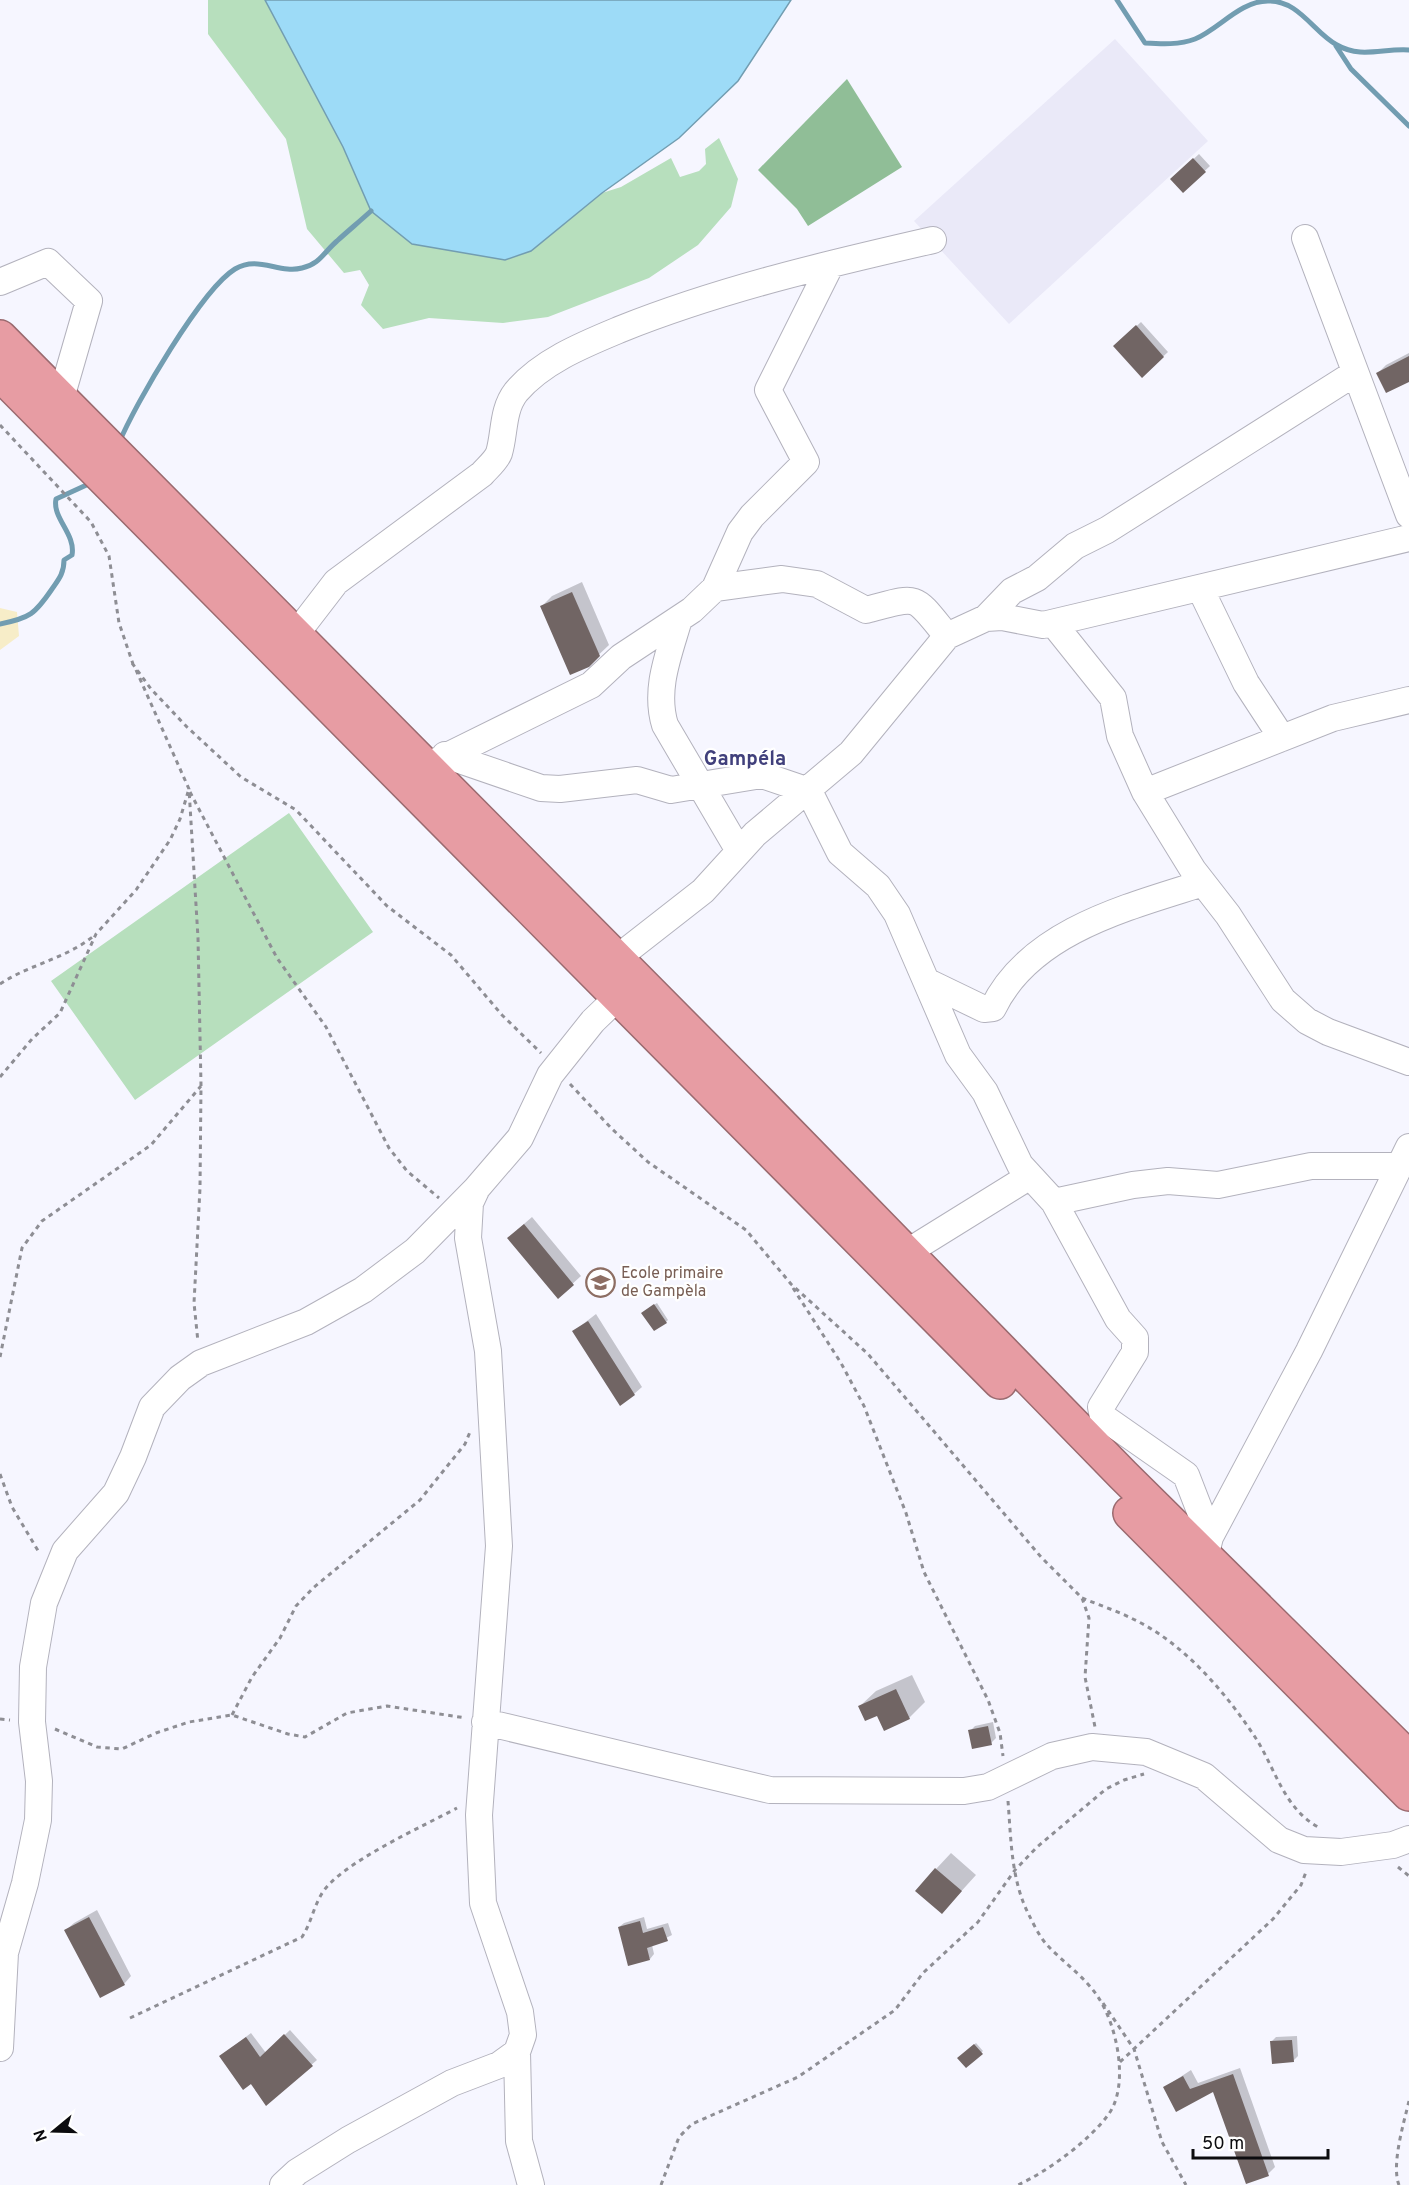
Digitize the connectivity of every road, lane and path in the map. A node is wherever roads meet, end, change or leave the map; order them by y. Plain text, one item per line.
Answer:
1 (1305, 238) dead end
2 (933, 240) dead end
3 (831, 264) junction
4 (0, 282) edge
5 (0, 337) edge
6 (1355, 373) junction
7 (0, 374) edge
8 (61, 398) junction
9 (0, 425) edge
10 (1409, 516) edge
11 (1409, 538) edge
12 (715, 588) junction
13 (1200, 588) junction
14 (986, 618) junction
15 (679, 619) junction
16 (1053, 623) junction
17 (296, 634) junction
18 (947, 636) junction
19 (132, 663) junction
20 (1409, 700) edge
21 (1282, 738) junction
22 (435, 761) junction
23 (702, 786) junction
24 (189, 789) junction
25 (809, 790) junction
26 (1145, 792) junction
27 (739, 851) junction
28 (1203, 883) junction
29 (96, 934) junction
30 (616, 959) junction
31 (926, 981) junction
32 (0, 984) edge
33 (618, 997) junction
34 (1409, 1062) edge
35 (556, 1068) junction
36 (0, 1077) edge
37 (201, 1085) junction
38 (1404, 1157) edge
39 (1030, 1176) junction
40 (477, 1188) junction
41 (1054, 1202) junction
42 (454, 1211) junction
43 (906, 1253) junction
44 (791, 1284) junction
45 (0, 1357) edge
46 (201, 1363) junction
47 (473, 1425) dead end
48 (0, 1474) edge
49 (1208, 1546) junction
50 (53, 1576) junction
51 (1082, 1598) junction
52 (232, 1715) junction
53 (0, 1719) edge
54 (32, 1722) junction
55 (485, 1722) junction
56 (1099, 1748) junction
57 (1409, 1758) edge
58 (1178, 1765) junction
59 (1006, 1778) junction
60 (1409, 1794) edge
61 (480, 1796) junction
62 (1313, 1824) junction
63 (1409, 1839) edge
64 (1319, 1840) junction
65 (1362, 1849) junction
66 (1015, 1870) junction
67 (1409, 1876) edge
68 (1098, 1997) junction
69 (130, 2018) dead end
70 (0, 2048) edge
71 (1134, 2049) junction
72 (517, 2052) junction
73 (1120, 2062) junction
74 (1409, 2101) edge
75 (283, 2185) edge
76 (531, 2185) edge
77 (661, 2185) edge
78 (1018, 2185) edge
79 (1186, 2185) edge
80 (1398, 2185) edge

1 - 6 street
2 - 3 street
3 - 12 street
3 - 17 street
4 - 8 street
5 - 8 highway
6 - 10 street
6 - 14 street
7 - 33 highway
8 - 17 highway
9 - 19 path
11 - 13 street
12 - 15 street
12 - 18 street
13 - 16 street
13 - 21 street
14 - 16 street
14 - 18 street
15 - 22 street
15 - 23 street
16 - 26 street
17 - 22 highway
18 - 25 street
19 - 24 path
19 - 35 path
20 - 21 street
21 - 26 street
22 - 23 street
22 - 30 highway
23 - 25 street
23 - 27 street
24 - 29 path
24 - 37 path
24 - 42 path
25 - 27 street
25 - 31 street
26 - 28 street
27 - 30 street
28 - 31 street
28 - 34 street
29 - 32 path
29 - 36 path
30 - 43 highway
31 - 39 street
33 - 35 street
33 - 60 highway
35 - 40 street
35 - 44 path
37 - 45 path
37 - 46 path
38 - 41 street
38 - 49 street
39 - 41 street
39 - 43 street
40 - 42 street
40 - 55 street
41 - 49 street
42 - 46 street
43 - 49 highway
44 - 51 path
44 - 59 path
46 - 50 street
47 - 52 path
48 - 50 path
49 - 57 highway
50 - 54 street
51 - 56 path
51 - 62 path
52 - 54 path
52 - 55 path
53 - 54 path
54 - 70 street
55 - 59 street
55 - 61 street
56 - 58 street
56 - 59 street
58 - 64 street
58 - 66 path
59 - 66 path
61 - 69 path
61 - 72 street
62 - 64 path
62 - 64 path
63 - 65 street
64 - 65 street
64 - 71 path
65 - 67 path
66 - 68 path
66 - 77 path
68 - 71 path
68 - 73 path
71 - 73 path
71 - 79 path
72 - 75 street
72 - 76 street
73 - 78 path
74 - 80 path

